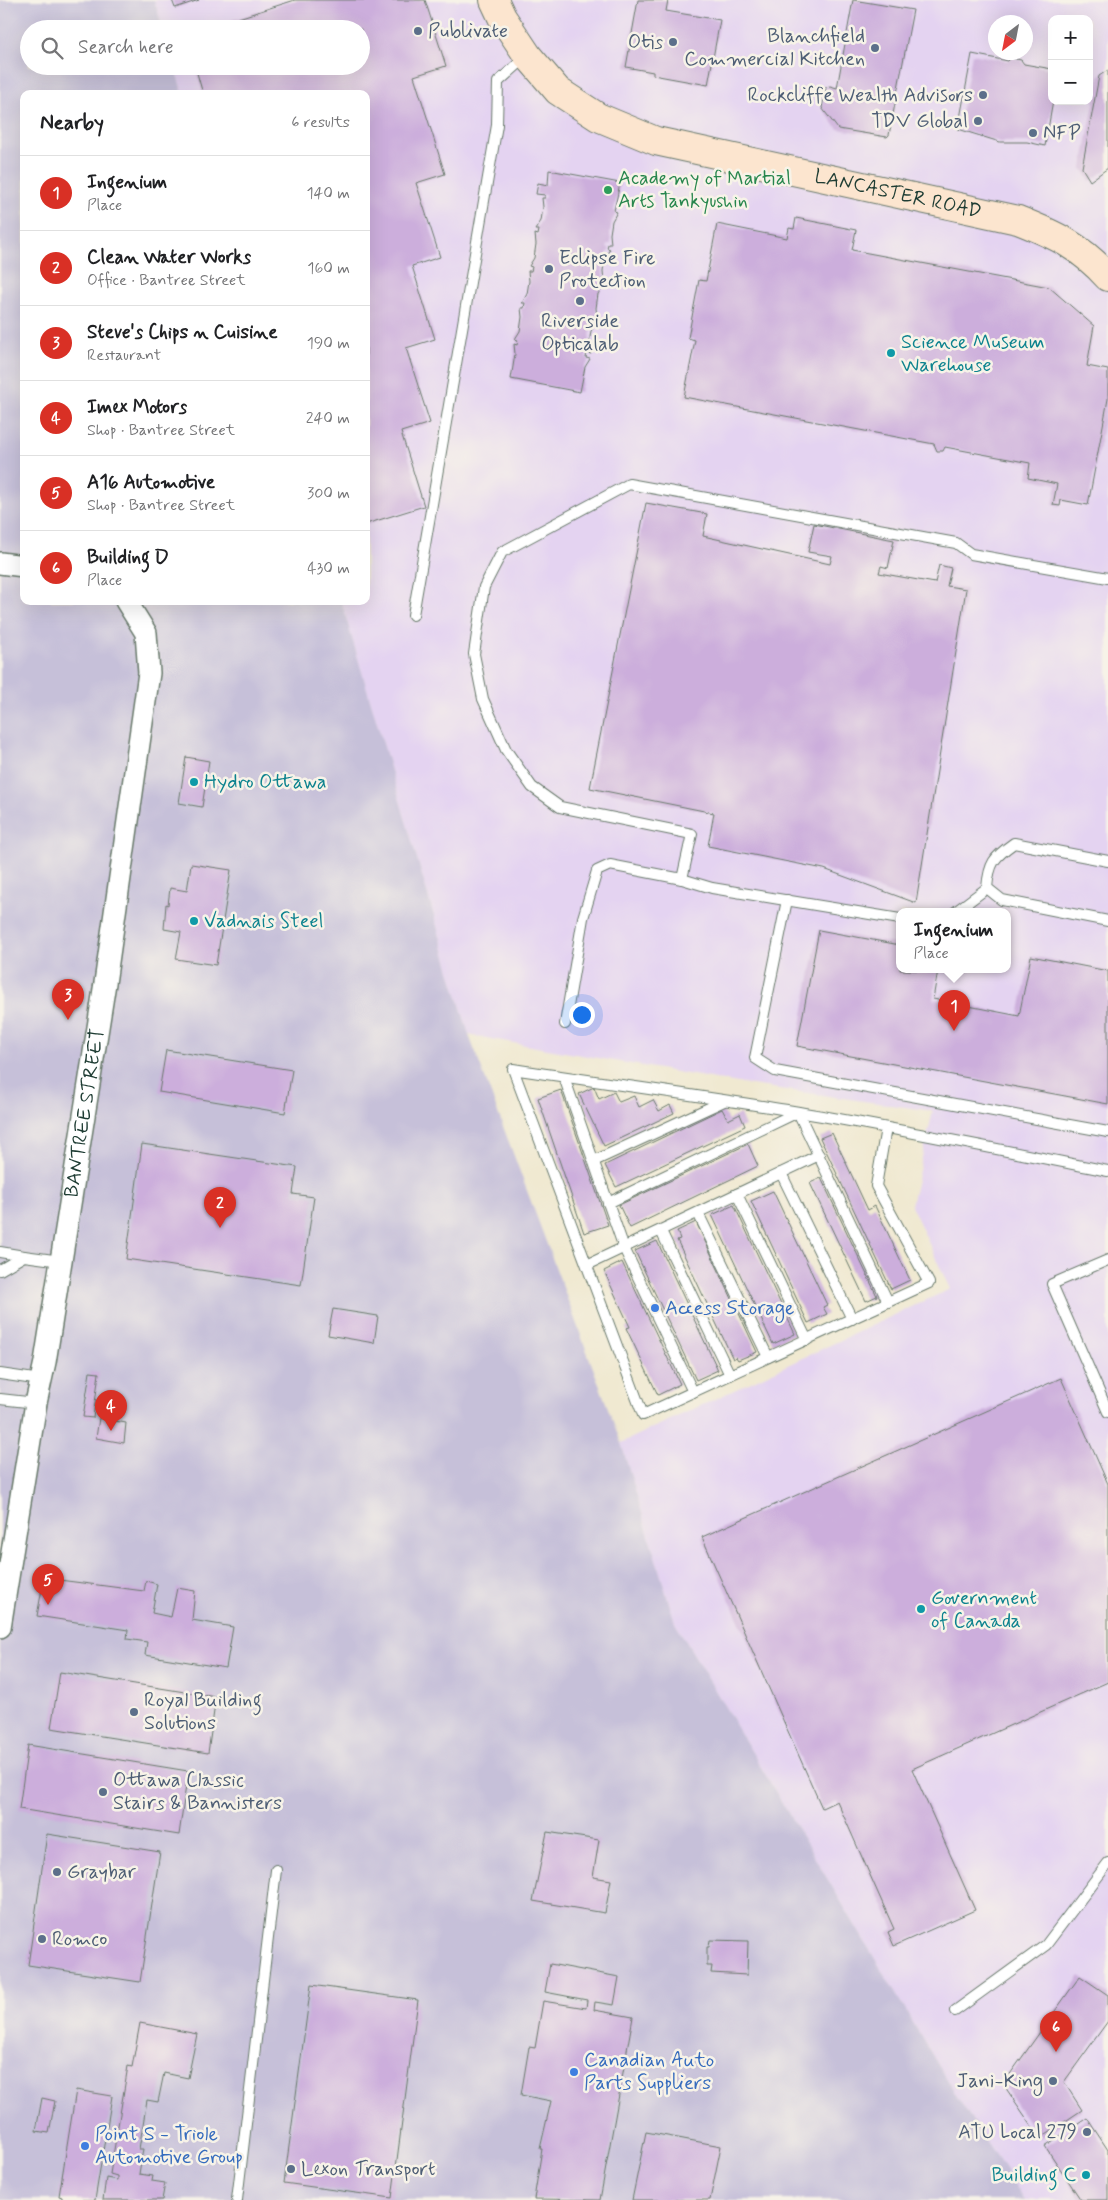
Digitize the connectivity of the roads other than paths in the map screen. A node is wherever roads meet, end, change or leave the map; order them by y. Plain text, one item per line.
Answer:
1 (494, 0) edge
2 (528, 56) junction
3 (1108, 277) edge
4 (0, 563) edge
5 (20, 566) edge
6 (1108, 578) edge
7 (128, 605) edge
8 (413, 615) dead end
9 (1108, 861) edge
10 (682, 879) junction
11 (987, 888) junction
12 (787, 900) junction
13 (960, 908) edge
14 (896, 918) edge
15 (1108, 921) edge
16 (565, 1024) dead end
17 (564, 1076) junction
18 (725, 1100) junction
19 (798, 1112) junction
20 (886, 1128) junction
21 (1108, 1132) edge
22 (819, 1155) junction
23 (594, 1162) junction
24 (1108, 1171) edge
25 (782, 1173) junction
26 (737, 1194) junction
27 (608, 1203) junction
28 (698, 1213) junction
29 (661, 1230) junction
30 (624, 1248) junction
31 (0, 1252) edge
32 (24, 1256) junction
33 (1108, 1260) edge
34 (61, 1261) junction
35 (587, 1265) junction
36 (0, 1270) edge
37 (888, 1302) junction
38 (852, 1319) junction
39 (806, 1340) junction
40 (768, 1357) junction
41 (0, 1374) edge
42 (730, 1375) junction
43 (41, 1380) junction
44 (693, 1392) junction
45 (0, 1399) edge
46 (36, 1404) junction
47 (1108, 1412) edge
48 (0, 1627) edge
49 (1108, 1863) edge
50 (276, 1870) dead end
51 (955, 2011) dead end
52 (237, 2200) edge

1 - 2 street, LANCASTER ROAD
2 - 3 street, LANCASTER ROAD
2 - 8 lane
4 - 5 street
6 - 10 lane
7 - 34 street, BANTREE STREET
9 - 11 lane
10 - 12 lane
10 - 16 lane
11 - 13 lane
11 - 15 lane
12 - 14 lane
12 - 21 lane
17 - 18 lane
17 - 23 lane
17 - 35 lane
18 - 19 lane
18 - 23 lane
19 - 20 lane
19 - 22 lane
19 - 27 lane
20 - 24 lane
20 - 37 lane
22 - 25 lane
22 - 37 lane
23 - 27 lane
25 - 26 lane
25 - 38 lane
26 - 28 lane
26 - 39 lane
27 - 30 lane
28 - 29 lane
28 - 40 lane
29 - 30 lane
29 - 42 lane
30 - 35 lane
30 - 44 lane
31 - 32 lane
32 - 34 lane
32 - 36 lane
33 - 47 lane
34 - 43 street, BANTREE STREET
35 - 44 lane
37 - 38 lane
38 - 39 lane
39 - 40 lane
40 - 42 lane
41 - 43 lane
42 - 44 lane
43 - 46 street, BANTREE STREET
45 - 46 lane
46 - 48 street, BANTREE STREET
49 - 51 lane
50 - 52 lane

